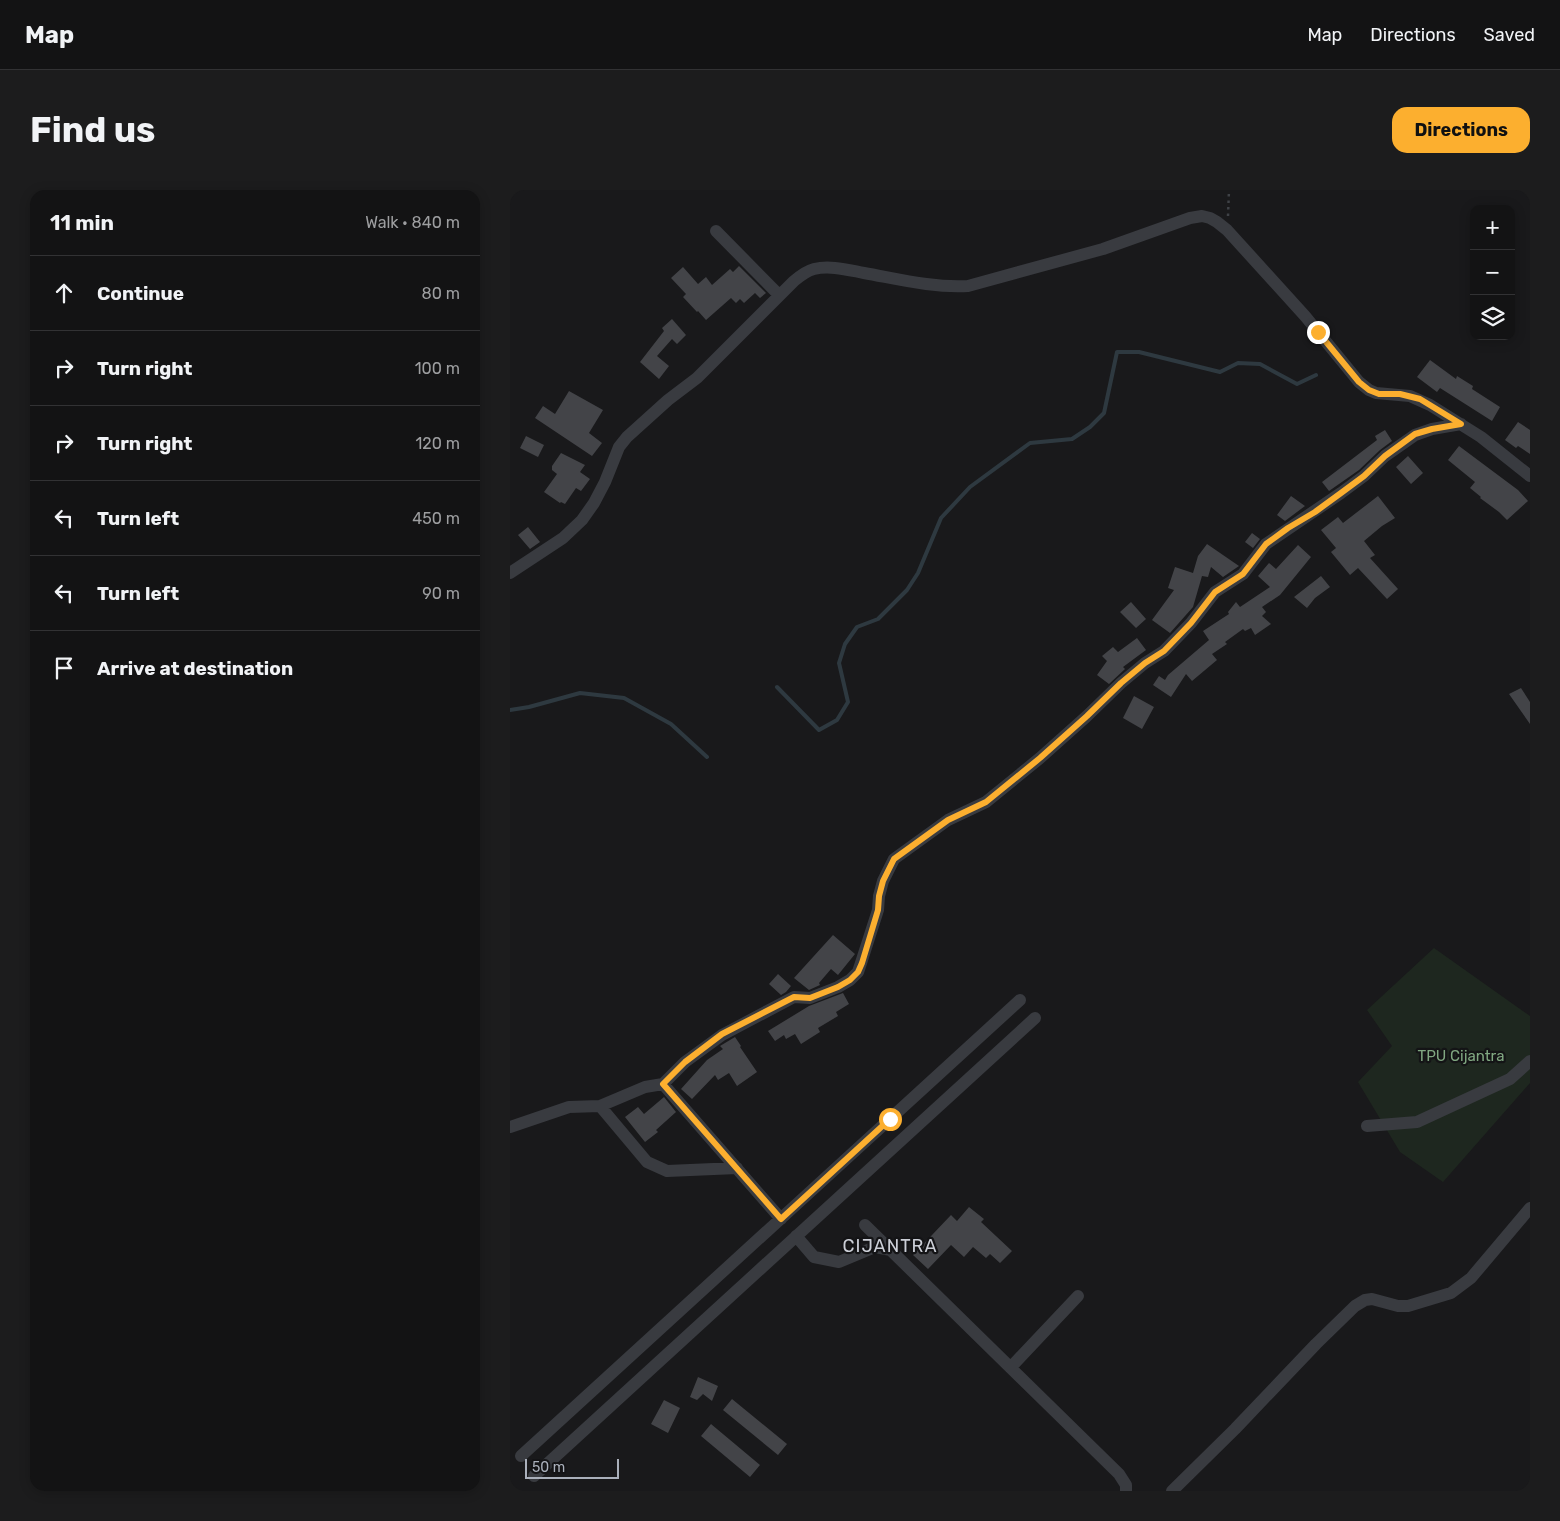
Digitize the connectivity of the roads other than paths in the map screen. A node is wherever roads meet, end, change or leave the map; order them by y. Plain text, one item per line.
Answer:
1 (716, 231) dead end
2 (779, 295) junction
3 (1461, 424) junction
4 (1530, 476) edge
5 (510, 573) edge
6 (1020, 1000) dead end
7 (1035, 1018) dead end
8 (1530, 1061) edge
9 (663, 1084) junction
10 (600, 1106) junction
11 (890, 1119) junction
12 (1367, 1126) dead end
13 (510, 1127) edge
14 (906, 1136) junction
15 (737, 1168) junction
16 (1530, 1208) edge
17 (781, 1219) junction
18 (865, 1225) dead end
19 (796, 1236) junction
20 (891, 1250) junction
21 (712, 1282) junction
22 (1078, 1296) dead end
23 (728, 1298) junction
24 (1011, 1367) junction
25 (521, 1456) dead end
26 (534, 1476) dead end
27 (1126, 1491) edge
28 (1172, 1491) edge

1 - 2 street
2 - 3 street
2 - 5 street
3 - 4 street
3 - 9 street
6 - 11 street
7 - 14 street
8 - 12 street
9 - 10 street
9 - 15 street
10 - 13 street
10 - 15 street
11 - 14 street
11 - 17 street
14 - 19 street
15 - 17 street
16 - 28 street
17 - 21 street
18 - 20 street
19 - 20 street
19 - 23 street
20 - 24 street
21 - 23 street
21 - 25 street
22 - 24 street
23 - 26 street
24 - 27 street

